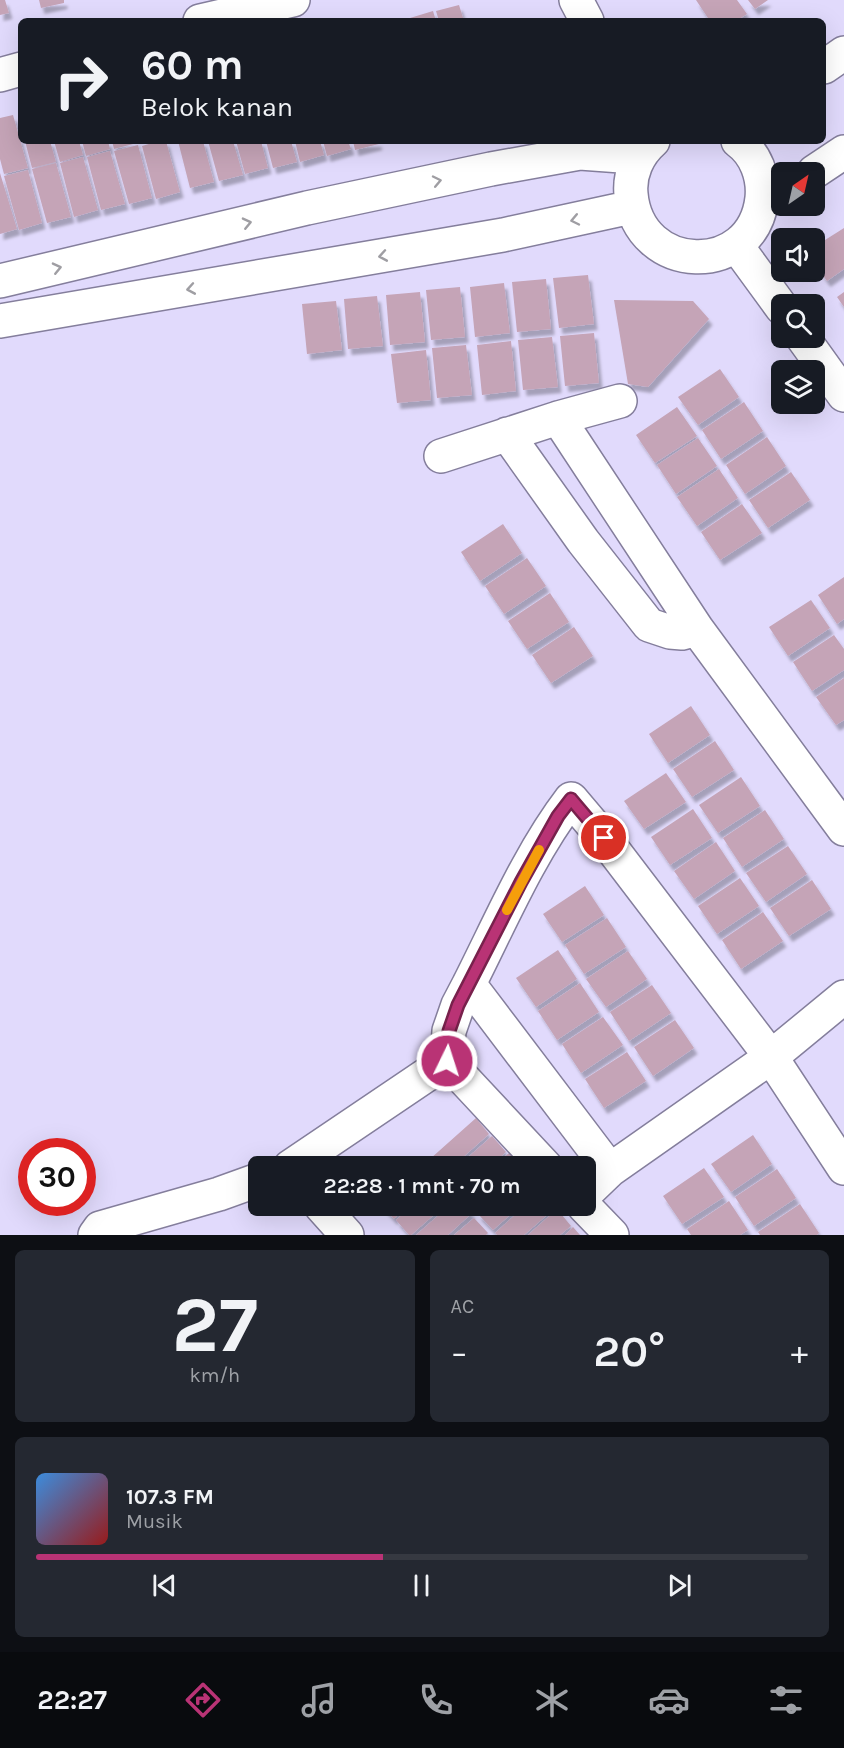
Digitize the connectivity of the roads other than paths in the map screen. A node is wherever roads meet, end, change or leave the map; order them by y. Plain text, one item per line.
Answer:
1 (294, 0) edge
2 (576, 0) edge
3 (213, 18) edge
4 (585, 18) edge
5 (844, 53) edge
6 (826, 66) edge
7 (18, 70) edge
8 (0, 75) edge
9 (743, 144) edge
10 (645, 148) edge
11 (844, 152) edge
12 (825, 165) edge
13 (771, 202) edge
14 (632, 207) junction
15 (736, 245) junction
16 (0, 281) edge
17 (772, 294) edge
18 (0, 321) edge
19 (810, 348) edge
20 (844, 395) edge
21 (621, 401) dead end
22 (558, 418) junction
23 (507, 434) junction
24 (441, 456) dead end
25 (697, 629) junction
26 (844, 829) edge
27 (469, 984) junction
28 (844, 997) edge
29 (771, 1057) junction
30 (447, 1061) junction
31 (306, 1156) edge
32 (536, 1156) edge
33 (844, 1168) edge
34 (610, 1170) junction
35 (596, 1183) edge
36 (248, 1184) edge
37 (330, 1216) edge
38 (594, 1216) edge
39 (95, 1235) edge
40 (347, 1235) edge
41 (612, 1235) edge

1 - 3 street
2 - 4 street
5 - 6 street
7 - 8 street
9 - 13 street
10 - 14 street
16 -> 10 street
11 - 12 street
13 - 15 street
14 - 15 street
14 -> 18 street
15 - 17 street
19 - 20 street
21 - 22 street
22 - 23 street
22 - 25 street
23 - 24 street
23 - 25 street
25 - 26 street
27 - 29 street
27 - 30 street
27 - 34 street
28 - 29 street
29 - 33 street
29 - 34 street
30 - 31 street
30 - 32 street
34 - 35 street
36 - 39 street
37 - 40 street
38 - 41 street

